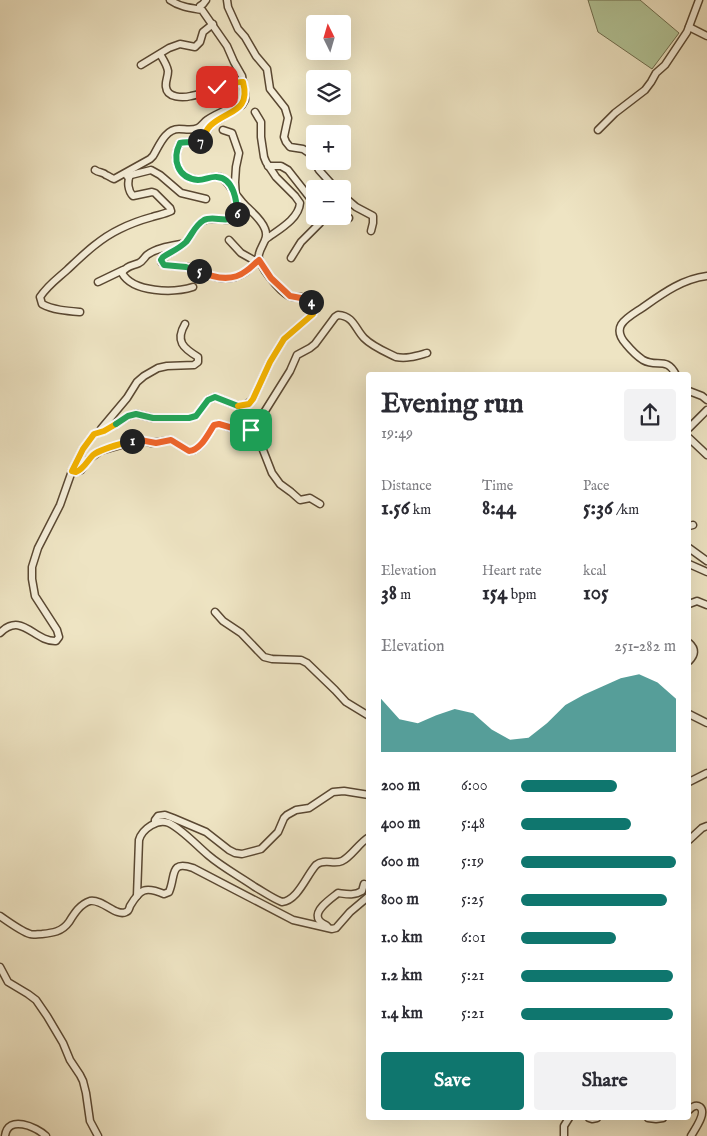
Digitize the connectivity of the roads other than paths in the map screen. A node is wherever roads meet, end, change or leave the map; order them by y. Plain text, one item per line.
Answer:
1 (170, 0) edge
2 (206, 0) edge
3 (227, 0) edge
4 (699, 0) edge
5 (200, 5) edge
6 (213, 24) junction
7 (689, 27) junction
8 (707, 36) edge
9 (160, 54) junction
10 (141, 65) dead end
11 (243, 82) junction
12 (244, 102) junction
13 (255, 112) dead end
14 (223, 130) dead end
15 (598, 130) dead end
16 (268, 166) junction
17 (95, 170) dead end
18 (130, 175) junction
19 (120, 176) junction
20 (328, 180) edge
21 (235, 193) junction
22 (306, 193) edge
23 (206, 200) dead end
24 (351, 203) edge
25 (319, 225) edge
26 (370, 231) dead end
27 (266, 239) junction
28 (229, 240) dead end
29 (185, 243) junction
30 (291, 258) dead end
31 (258, 261) junction
32 (123, 270) junction
33 (707, 276) edge
34 (98, 282) dead end
35 (193, 287) dead end
36 (80, 312) dead end
37 (184, 324) dead end
38 (427, 353) dead end
39 (674, 372) edge
40 (691, 392) edge
41 (707, 400) edge
42 (707, 410) edge
43 (691, 426) edge
44 (254, 428) junction
45 (94, 434) junction
46 (691, 440) edge
47 (707, 455) edge
48 (72, 471) junction
49 (320, 504) dead end
50 (691, 549) edge
51 (707, 561) edge
52 (691, 565) edge
53 (707, 572) edge
54 (691, 603) edge
55 (707, 605) edge
56 (215, 612) dead end
57 (0, 633) edge
58 (691, 645) edge
59 (691, 657) edge
60 (691, 713) edge
61 (366, 714) edge
62 (707, 722) edge
63 (707, 773) edge
64 (691, 781) edge
65 (366, 795) edge
66 (155, 823) junction
67 (707, 826) edge
68 (691, 838) edge
69 (366, 839) edge
70 (364, 884) dead end
71 (137, 896) junction
72 (366, 899) edge
73 (0, 916) edge
74 (328, 927) junction
75 (0, 967) edge
76 (691, 1108) edge
77 (568, 1120) edge
78 (5, 1136) edge
79 (46, 1136) edge
80 (98, 1136) edge
81 (564, 1136) edge
82 (691, 1136) edge

1 - 5 street
2 - 5 street
3 - 20 street
4 - 7 street
5 - 6 street
6 - 9 street
6 - 11 street
7 - 8 street
7 - 15 street
9 - 10 street
9 - 11 street
11 - 12 street
12 - 19 street
12 - 21 street
13 - 16 street
14 - 21 street
16 - 22 street
16 - 27 street
17 - 19 street
18 - 19 street
18 - 23 street
18 - 36 street
21 - 27 street
21 - 29 street
24 - 26 street
25 - 30 street
27 - 31 street
28 - 31 street
29 - 31 street
29 - 32 street
31 - 45 street
32 - 34 street
32 - 35 street
33 - 39 street
37 - 45 street
38 - 44 street
40 - 41 street
42 - 43 street
44 - 48 street
44 - 49 street
45 - 48 street
46 - 47 street
48 - 57 street
50 - 51 street
52 - 53 street
54 - 55 street
56 - 61 street
58 - 59 street
60 - 62 street
63 - 64 street
65 - 66 street
66 - 69 street
66 - 71 street
67 - 68 street
70 - 74 street
71 - 73 street
71 - 74 street
72 - 74 street
75 - 80 street
76 - 82 street
77 - 81 street
78 - 79 street

